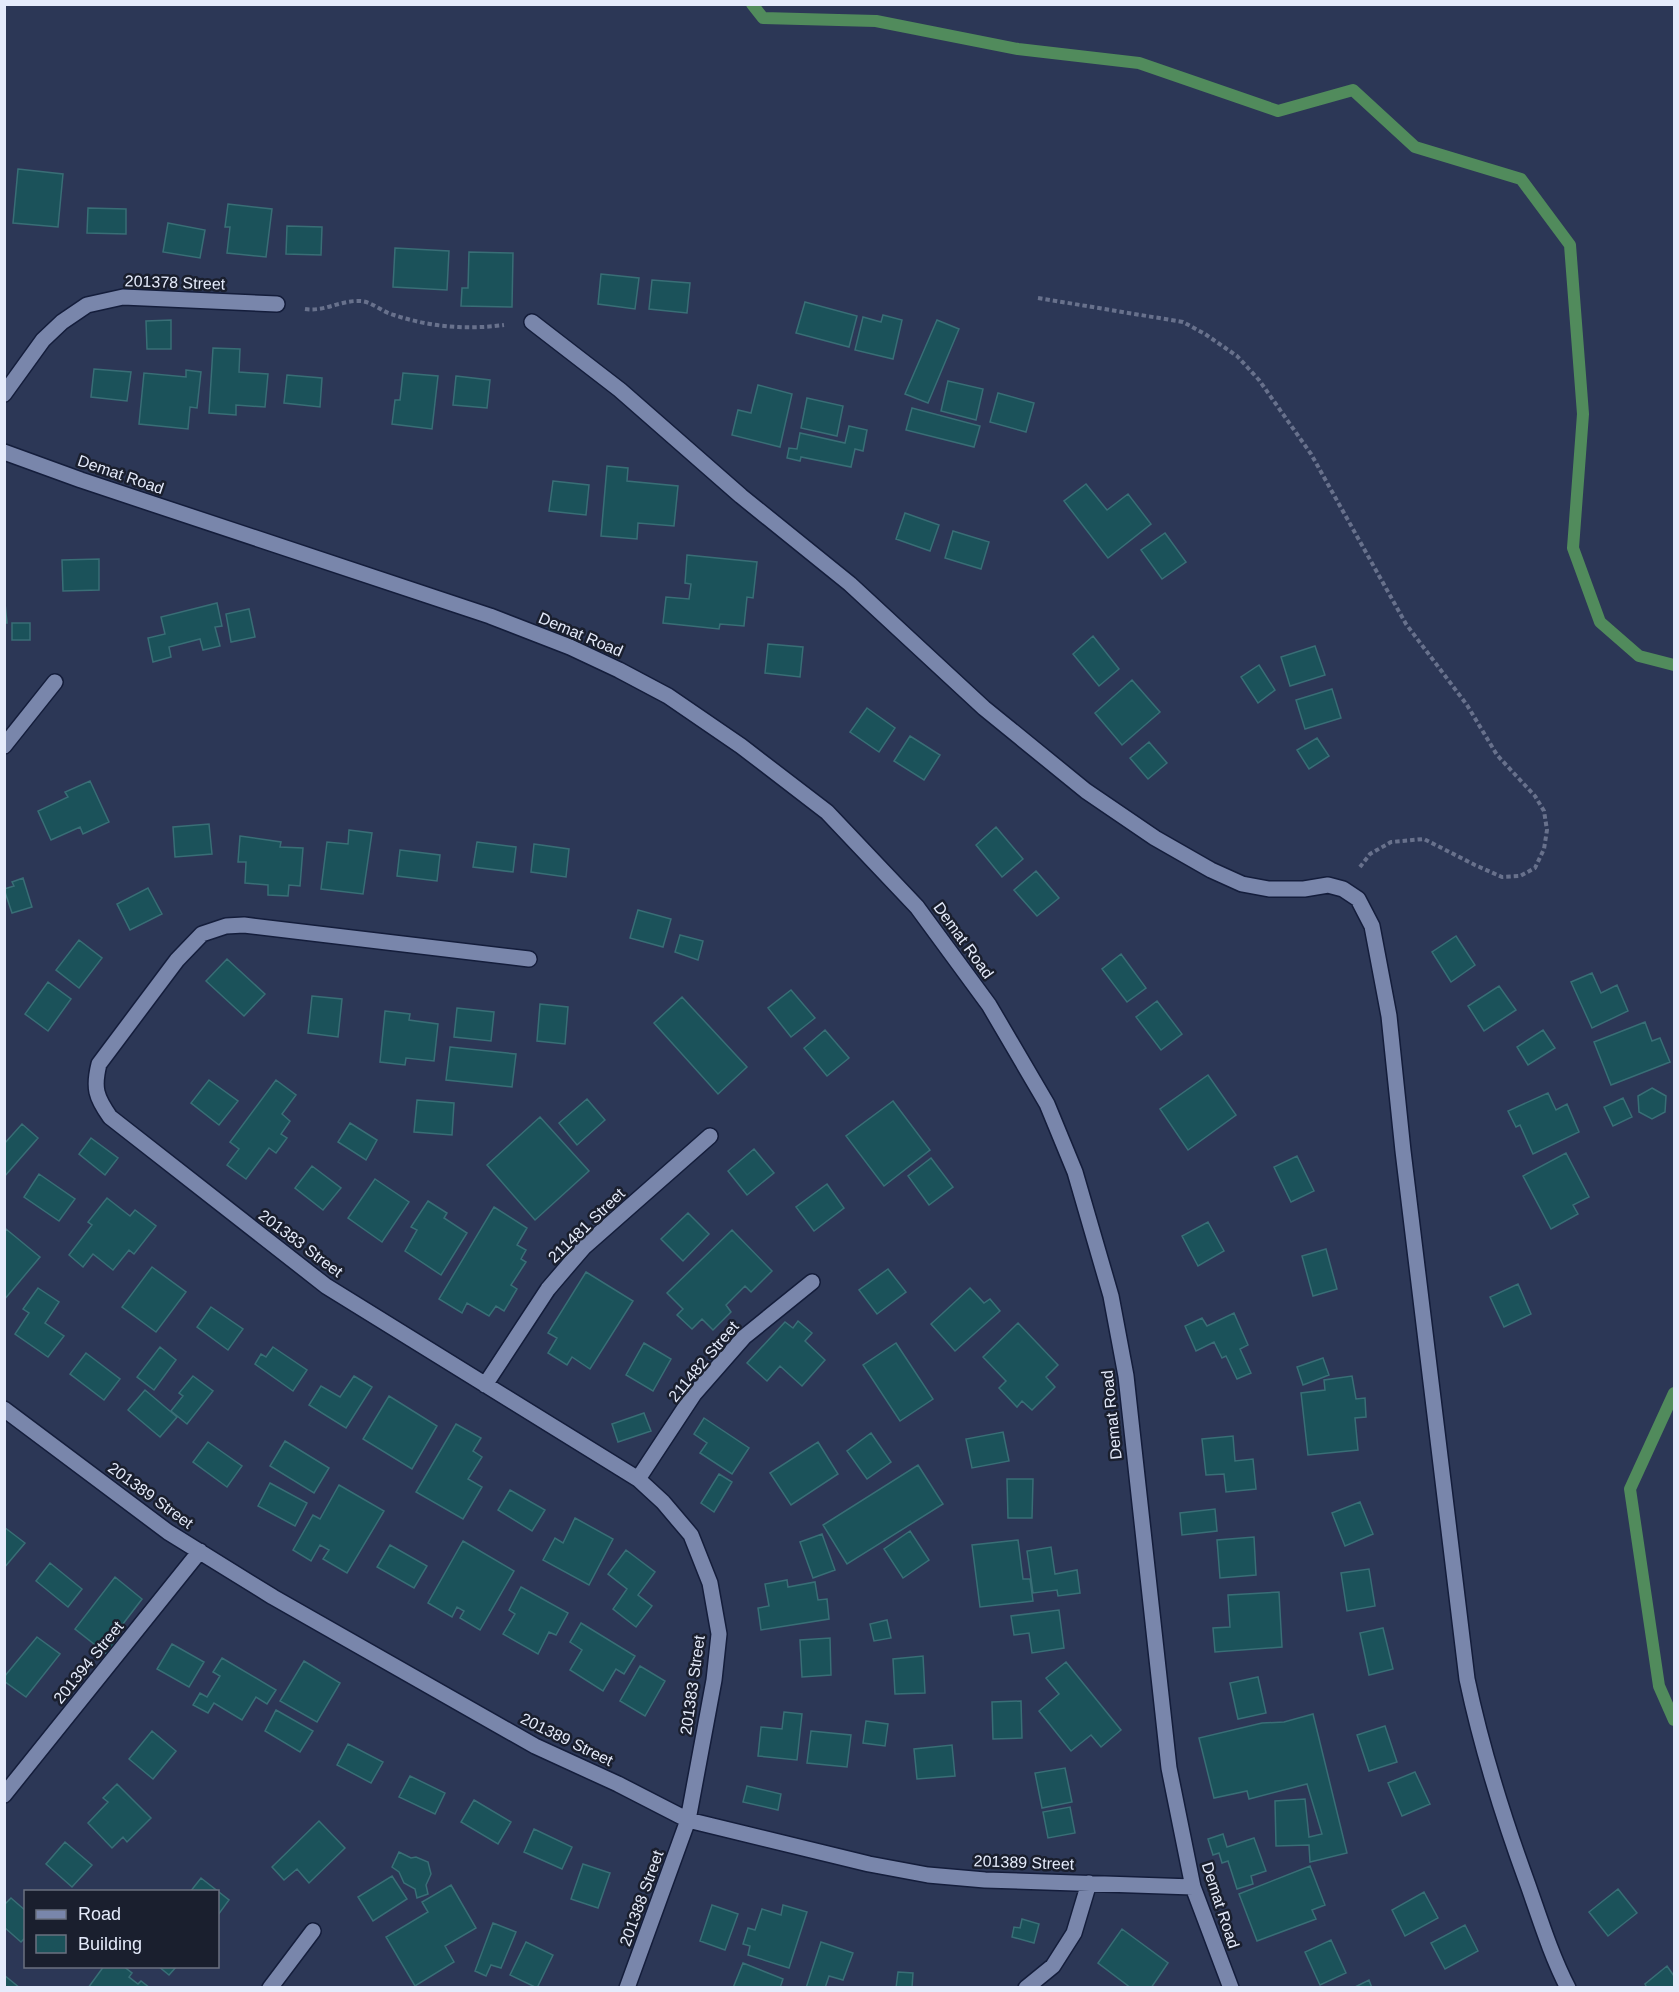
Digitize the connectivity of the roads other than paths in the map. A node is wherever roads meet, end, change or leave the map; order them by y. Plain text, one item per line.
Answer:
1 (278, 304) road end
2 (532, 322) road end
3 (4, 394) edge
4 (4, 452) edge
5 (55, 682) dead end
6 (4, 746) edge
7 (529, 959) dead end
8 (710, 1136) dead end
9 (812, 1282) dead end
10 (485, 1385) junction
11 (4, 1409) edge
12 (638, 1479) junction
13 (200, 1551) junction
14 (4, 1795) edge
15 (688, 1820) junction
16 (1089, 1883) junction
17 (1193, 1887) junction
18 (314, 1931) dead end
19 (270, 1988) edge
20 (627, 1988) edge
21 (1026, 1988) edge
22 (1230, 1988) edge
23 (1568, 1988) edge

1 - 3 street, 201378 Street
2 - 23 street
4 - 17 street, Demat Road
5 - 6 street
7 - 10 street, 201383 Street
8 - 10 street, 211481 Street
9 - 12 street, 211482 Street
10 - 12 street, 201383 Street
11 - 13 street, 201389 Street
12 - 15 street, 201383 Street
13 - 14 street, 201394 Street
13 - 15 street, 201389 Street
15 - 16 street, 201389 Street
15 - 20 street, 201388 Street
16 - 17 street, 201389 Street
16 - 21 street
17 - 22 street, Demat Road
18 - 19 street

